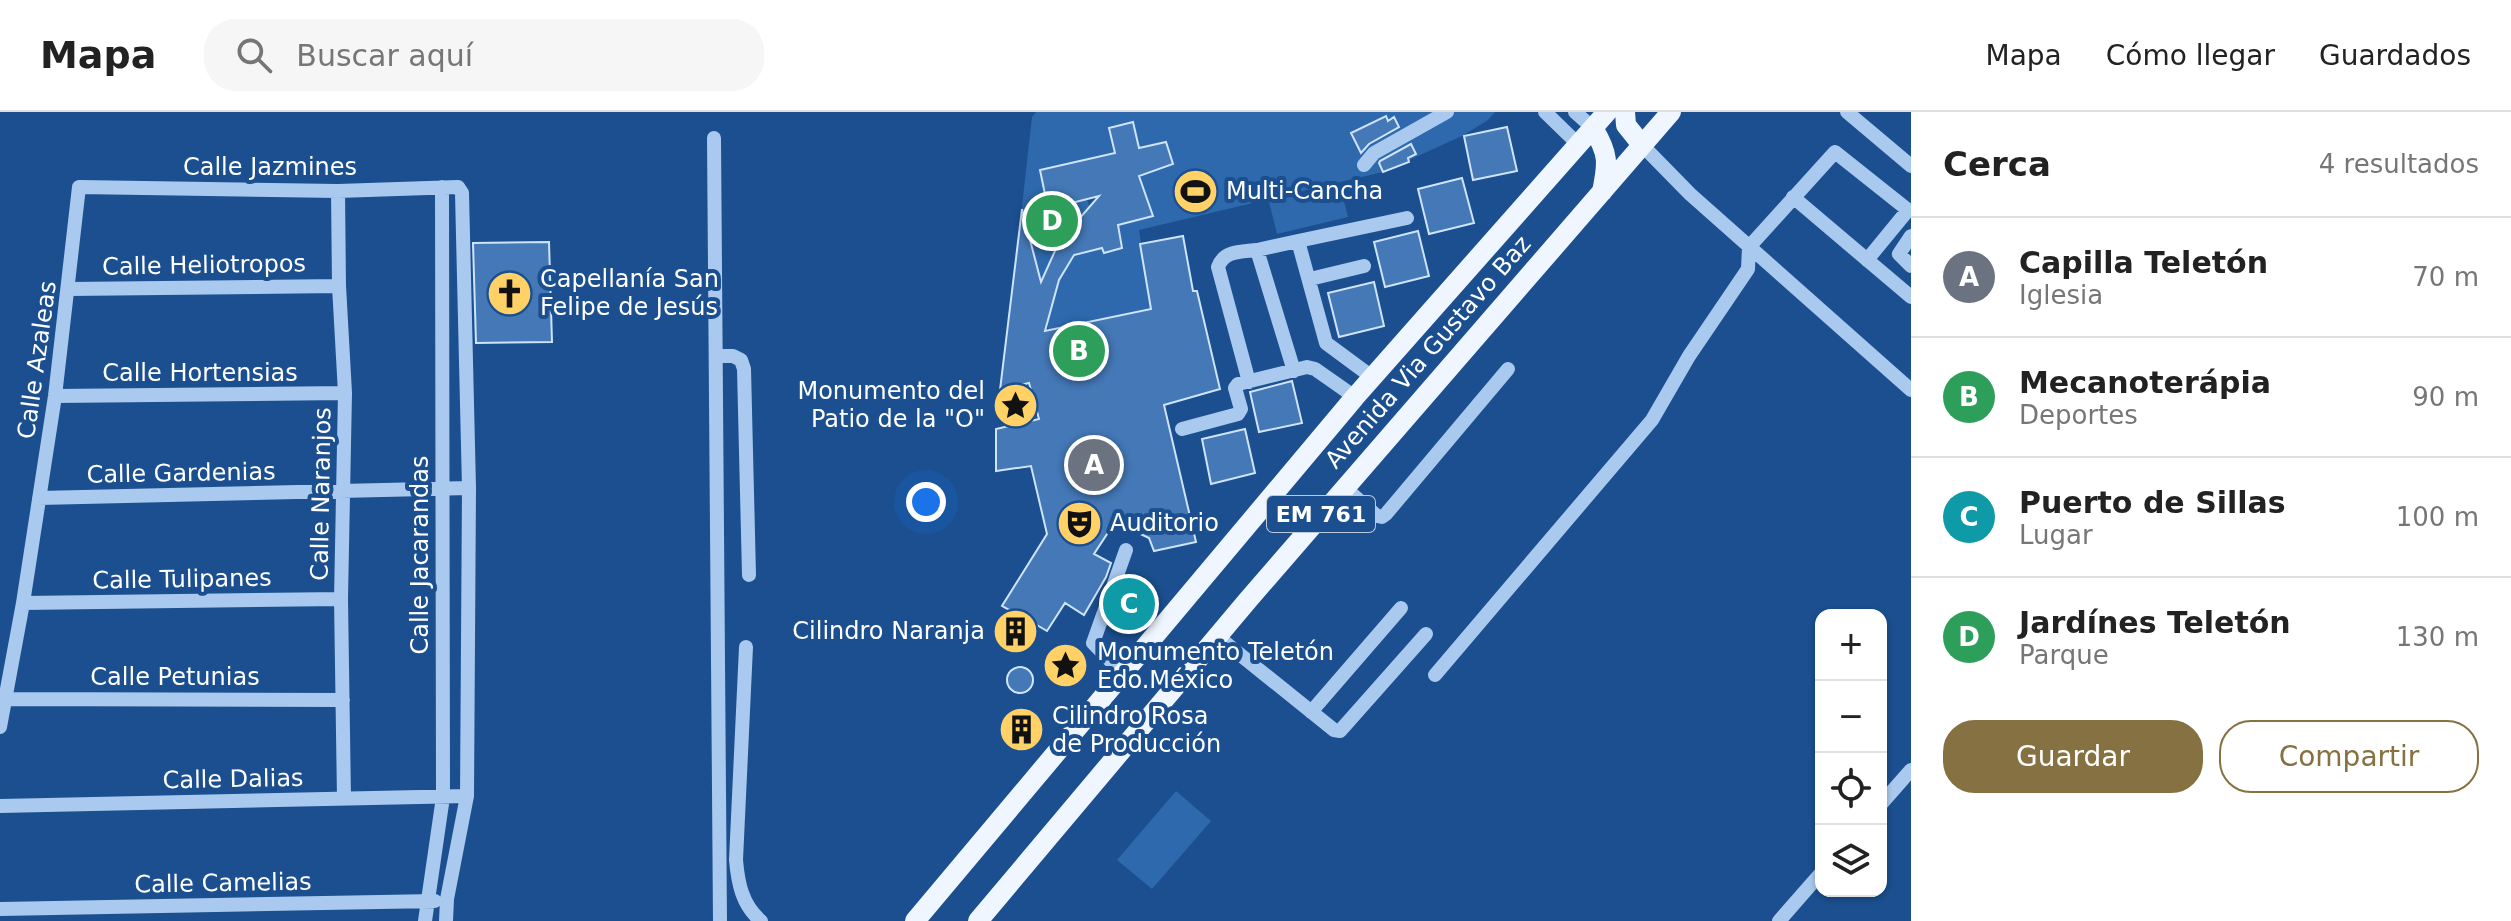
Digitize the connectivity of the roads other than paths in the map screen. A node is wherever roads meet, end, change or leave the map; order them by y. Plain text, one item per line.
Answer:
1 (1447, 112) edge
2 (1545, 112) edge
3 (1575, 112) edge
4 (1625, 112) edge
5 (1671, 112) edge
6 (1847, 112) edge
7 (1600, 120) edge
8 (714, 138) dead end
9 (1579, 145) junction
10 (1642, 145) junction
11 (1364, 165) dead end
12 (1911, 166) edge
13 (79, 187) joint
14 (442, 187) junction
15 (461, 189) joint
16 (338, 191) junction
17 (1602, 192) junction
18 (1793, 197) junction
19 (1407, 218) dead end
20 (1911, 236) edge
21 (1298, 241) junction
22 (1749, 247) junction
23 (1257, 250) junction
24 (1867, 260) junction
25 (1364, 266) dead end
26 (1911, 266) edge
27 (1310, 279) junction
28 (339, 286) junction
29 (69, 289) junction
30 (1911, 297) edge
31 (716, 356) junction
32 (1508, 369) dead end
33 (1294, 371) junction
34 (1372, 377) junction
35 (1249, 382) junction
36 (1911, 390) edge
37 (345, 393) junction
38 (55, 396) junction
39 (1355, 397) junction
40 (1182, 429) dead end
41 (1344, 487) junction
42 (469, 488) junction
43 (442, 489) junction
44 (343, 491) junction
45 (39, 498) junction
46 (1126, 550) dead end
47 (749, 575) dead end
48 (341, 599) junction
49 (23, 603) junction
50 (1401, 608) dead end
51 (1426, 634) dead end
52 (1217, 636) junction
53 (746, 647) dead end
54 (1123, 674) junction
55 (1435, 675) dead end
56 (6, 699) junction
57 (343, 700) junction
58 (1311, 712) junction
59 (0, 727) edge
60 (1911, 770) edge
61 (467, 796) junction
62 (443, 797) junction
63 (1887, 797) edge
64 (344, 799) junction
65 (0, 806) edge
66 (1815, 880) edge
67 (447, 899) junction
68 (426, 902) junction
69 (2, 913) edge
70 (425, 921) edge
71 (446, 921) edge
72 (720, 921) edge
73 (761, 921) edge
74 (915, 921) edge
75 (978, 921) edge
76 (1779, 921) edge

1 - 11 street
2 - 9 street
3 - 7 street
4 - 10 main road
5 - 10 main road, Avenida Via Gustavo Baz / EM 761
6 - 12 street
7 - 9 main road, Avenida Via Gustavo Baz / EM 761
7 - 17 main road
8 - 31 street
9 - 34 main road, Avenida Via Gustavo Baz / EM 761
10 - 17 main road, Avenida Via Gustavo Baz / EM 761
10 - 22 street
13 - 16 street, Calle Jazmines
13 - 29 street, Calle Azaleas
14 - 15 street, Calle Jazmines
14 - 16 street, Calle Jazmines
14 - 43 street, Calle Jacarandas
15 - 42 street, Calle Jacarandas
16 - 28 street, Calle Naranjos
17 - 41 main road, Avenida Via Gustavo Baz / EM 761
18 - 22 street
18 - 24 street
18 - 24 street
19 - 21 street
20 - 26 street
21 - 23 street
21 - 27 street
22 - 36 street
22 - 55 street
23 - 33 street
23 - 35 street
24 - 30 street
25 - 27 street
27 - 34 street
28 - 29 street, Calle Heliotropos
28 - 37 street, Calle Naranjos
29 - 38 street, Calle Azaleas
31 - 47 street
31 - 72 street
32 - 41 street
33 - 35 street
33 - 39 street
34 - 39 main road, Avenida Via Gustavo Baz / EM 761
35 - 40 street
37 - 38 street, Calle Hortensias
37 - 44 street, Calle Naranjos
38 - 45 street, Calle Azaleas
39 - 54 main road, Avenida Via Gustavo Baz / EM 761
41 - 52 main road, Avenida Via Gustavo Baz / EM 761
42 - 43 street, Calle Gardenias
42 - 61 street, Calle Jacarandas
43 - 44 street, Calle Gardenias
43 - 62 street, Calle Jacarandas
44 - 45 street, Calle Gardenias
44 - 48 street, Calle Naranjos
45 - 49 street, Calle Azaleas
46 - 54 street
48 - 49 street, Calle Tulipanes
48 - 57 street, Calle Naranjos
49 - 56 street, Calle Azaleas
50 - 58 street
51 - 58 street
52 - 58 street
52 - 75 main road, Avenida Via Gustavo Baz / EM 761
53 - 73 street
54 - 74 main road, Avenida Via Gustavo Baz / EM 761
56 - 57 street, Calle Petunias
56 - 59 street, Calle Azaleas
57 - 64 street, Calle Naranjos
60 - 63 street
61 - 62 street, Calle Dalias
61 - 67 street, Calle Jacarandas
62 - 64 street, Calle Dalias
62 - 68 street, Calle Jacarandas
64 - 65 street, Calle Dalias
66 - 76 street
67 - 68 street, Calle Camelias
67 - 71 street, Calle Jacarandas
68 - 69 street, Calle Camelias
68 - 70 street, Calle Jacarandas

